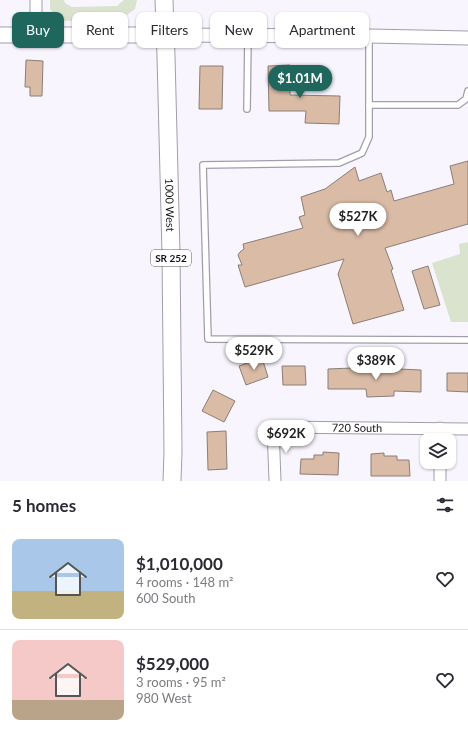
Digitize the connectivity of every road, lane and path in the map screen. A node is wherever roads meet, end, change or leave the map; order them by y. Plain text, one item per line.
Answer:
1 (36, 0) edge
2 (164, 0) edge
3 (36, 12) edge
4 (165, 12) edge
5 (0, 35) edge
6 (12, 35) edge
7 (64, 35) edge
8 (136, 35) edge
9 (369, 36) edge
10 (468, 38) edge
11 (166, 48) edge
12 (248, 48) edge
13 (369, 48) edge
14 (468, 92) edge
15 (369, 105) junction
16 (247, 109) dead end
17 (468, 340) edge
18 (440, 428) junction
19 (468, 429) edge
20 (440, 433) edge
21 (440, 469) edge
22 (172, 481) edge
23 (275, 481) edge
24 (440, 481) edge

1 - 3 street
2 - 4 main road, 1000 West / SR 252
5 - 6 main road
7 - 8 main road
9 - 10 street
11 - 22 main road, 1000 West / SR 252
12 - 16 lane
13 - 15 lane
14 - 15 lane
15 - 17 lane
18 - 19 street, 720 South
18 - 20 street
18 - 23 street, 720 South
21 - 24 street

